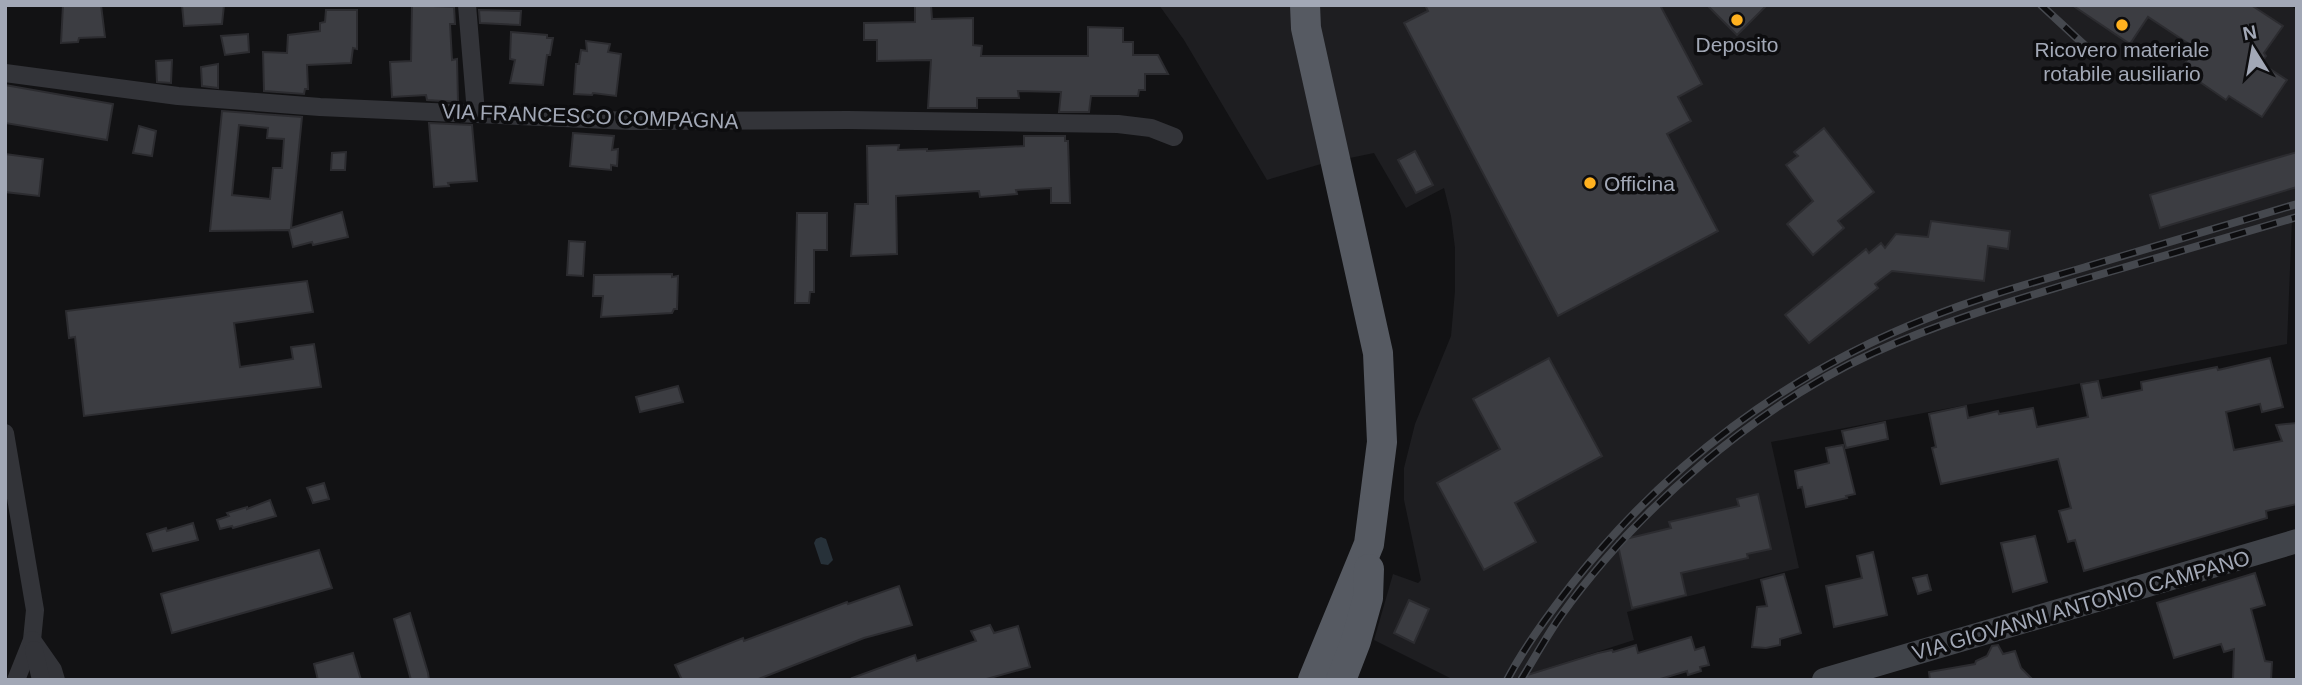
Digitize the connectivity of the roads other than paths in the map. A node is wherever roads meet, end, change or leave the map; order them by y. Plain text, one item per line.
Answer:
1 (467, 5) edge
2 (1306, 5) edge
3 (5, 73) edge
4 (476, 113) junction
5 (1174, 137) dead end
6 (5, 433) edge
7 (2297, 541) edge
8 (1369, 544) junction
9 (32, 640) junction
10 (16, 680) edge
11 (41, 680) edge
12 (56, 680) edge
13 (1313, 680) edge
14 (1341, 680) edge
15 (1824, 680) edge

1 - 4 street
2 - 8 highway
3 - 4 street, VIA FRANCESCO COMPAGNA
4 - 5 street, VIA FRANCESCO COMPAGNA
6 - 9 street
7 - 15 main road, VIA GIOVANNI ANTONIO CAMPANO
8 - 13 highway
8 - 14 highway
9 - 10 street
9 - 11 street
9 - 12 street

